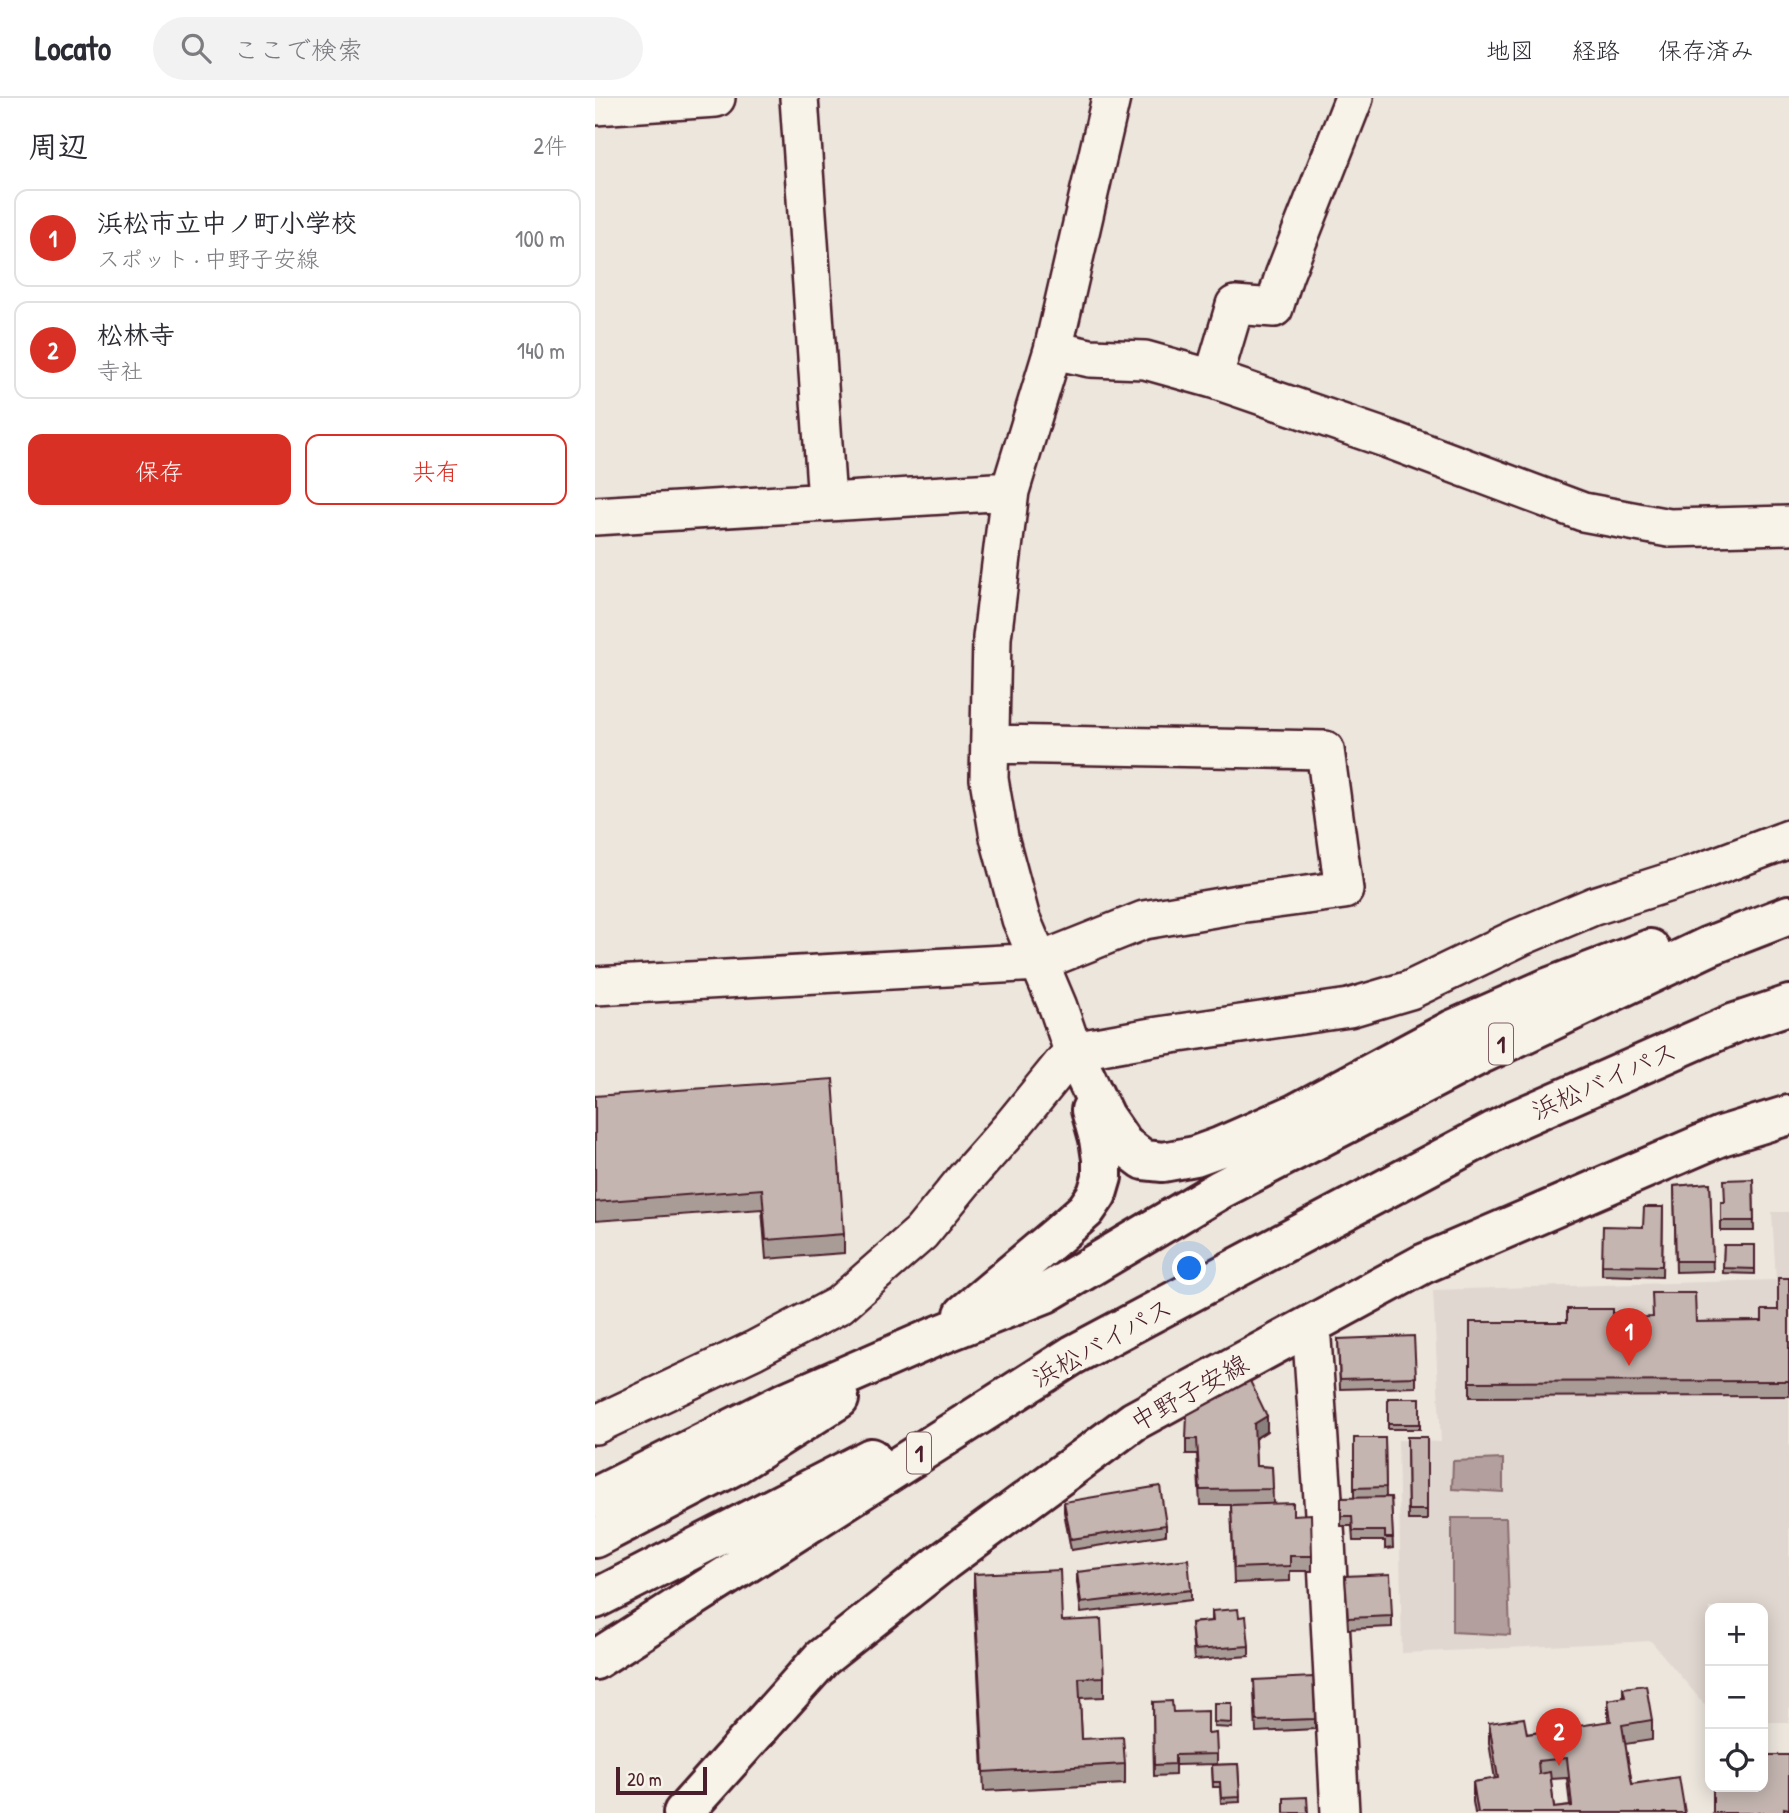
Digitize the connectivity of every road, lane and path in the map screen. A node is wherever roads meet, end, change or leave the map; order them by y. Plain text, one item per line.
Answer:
1 (716, 98) edge
2 (799, 98) edge
3 (1111, 98) edge
4 (1354, 98) edge
5 (595, 106) edge
6 (1053, 350) junction
7 (1213, 379) junction
8 (1010, 491) junction
9 (827, 501) junction
10 (595, 516) edge
11 (1789, 525) edge
12 (990, 744) junction
13 (1789, 839) edge
14 (1789, 915) edge
15 (1732, 937) junction
16 (1038, 962) junction
17 (595, 986) edge
18 (1789, 1005) edge
19 (1073, 1051) junction
20 (1789, 1115) edge
21 (1311, 1325) junction
22 (937, 1336) junction
23 (1073, 1355) junction
24 (595, 1425) edge
25 (595, 1497) edge
26 (595, 1538) edge
27 (595, 1599) edge
28 (595, 1660) edge
29 (683, 1813) edge
30 (1340, 1813) edge

1 - 5 street
2 - 9 street
3 - 6 street
4 - 7 street
6 - 7 street
6 - 8 street
7 - 11 street
8 - 9 street
8 - 12 street
9 - 10 street
12 - 16 street
12 - 16 street
13 - 19 street
14 - 15 main road, 1
15 - 19 main road
15 - 22 main road, 1
16 - 17 street
16 - 19 street
18 - 23 main road, 浜松バイパス / 1
19 - 22 main road
19 - 24 street
20 - 21 main road, 中野子安線
21 - 29 main road, 中野子安線
21 - 30 street
22 - 25 main road, 1
22 - 26 main road, 1
23 - 27 main road
23 - 28 main road, 浜松バイパス / 1

